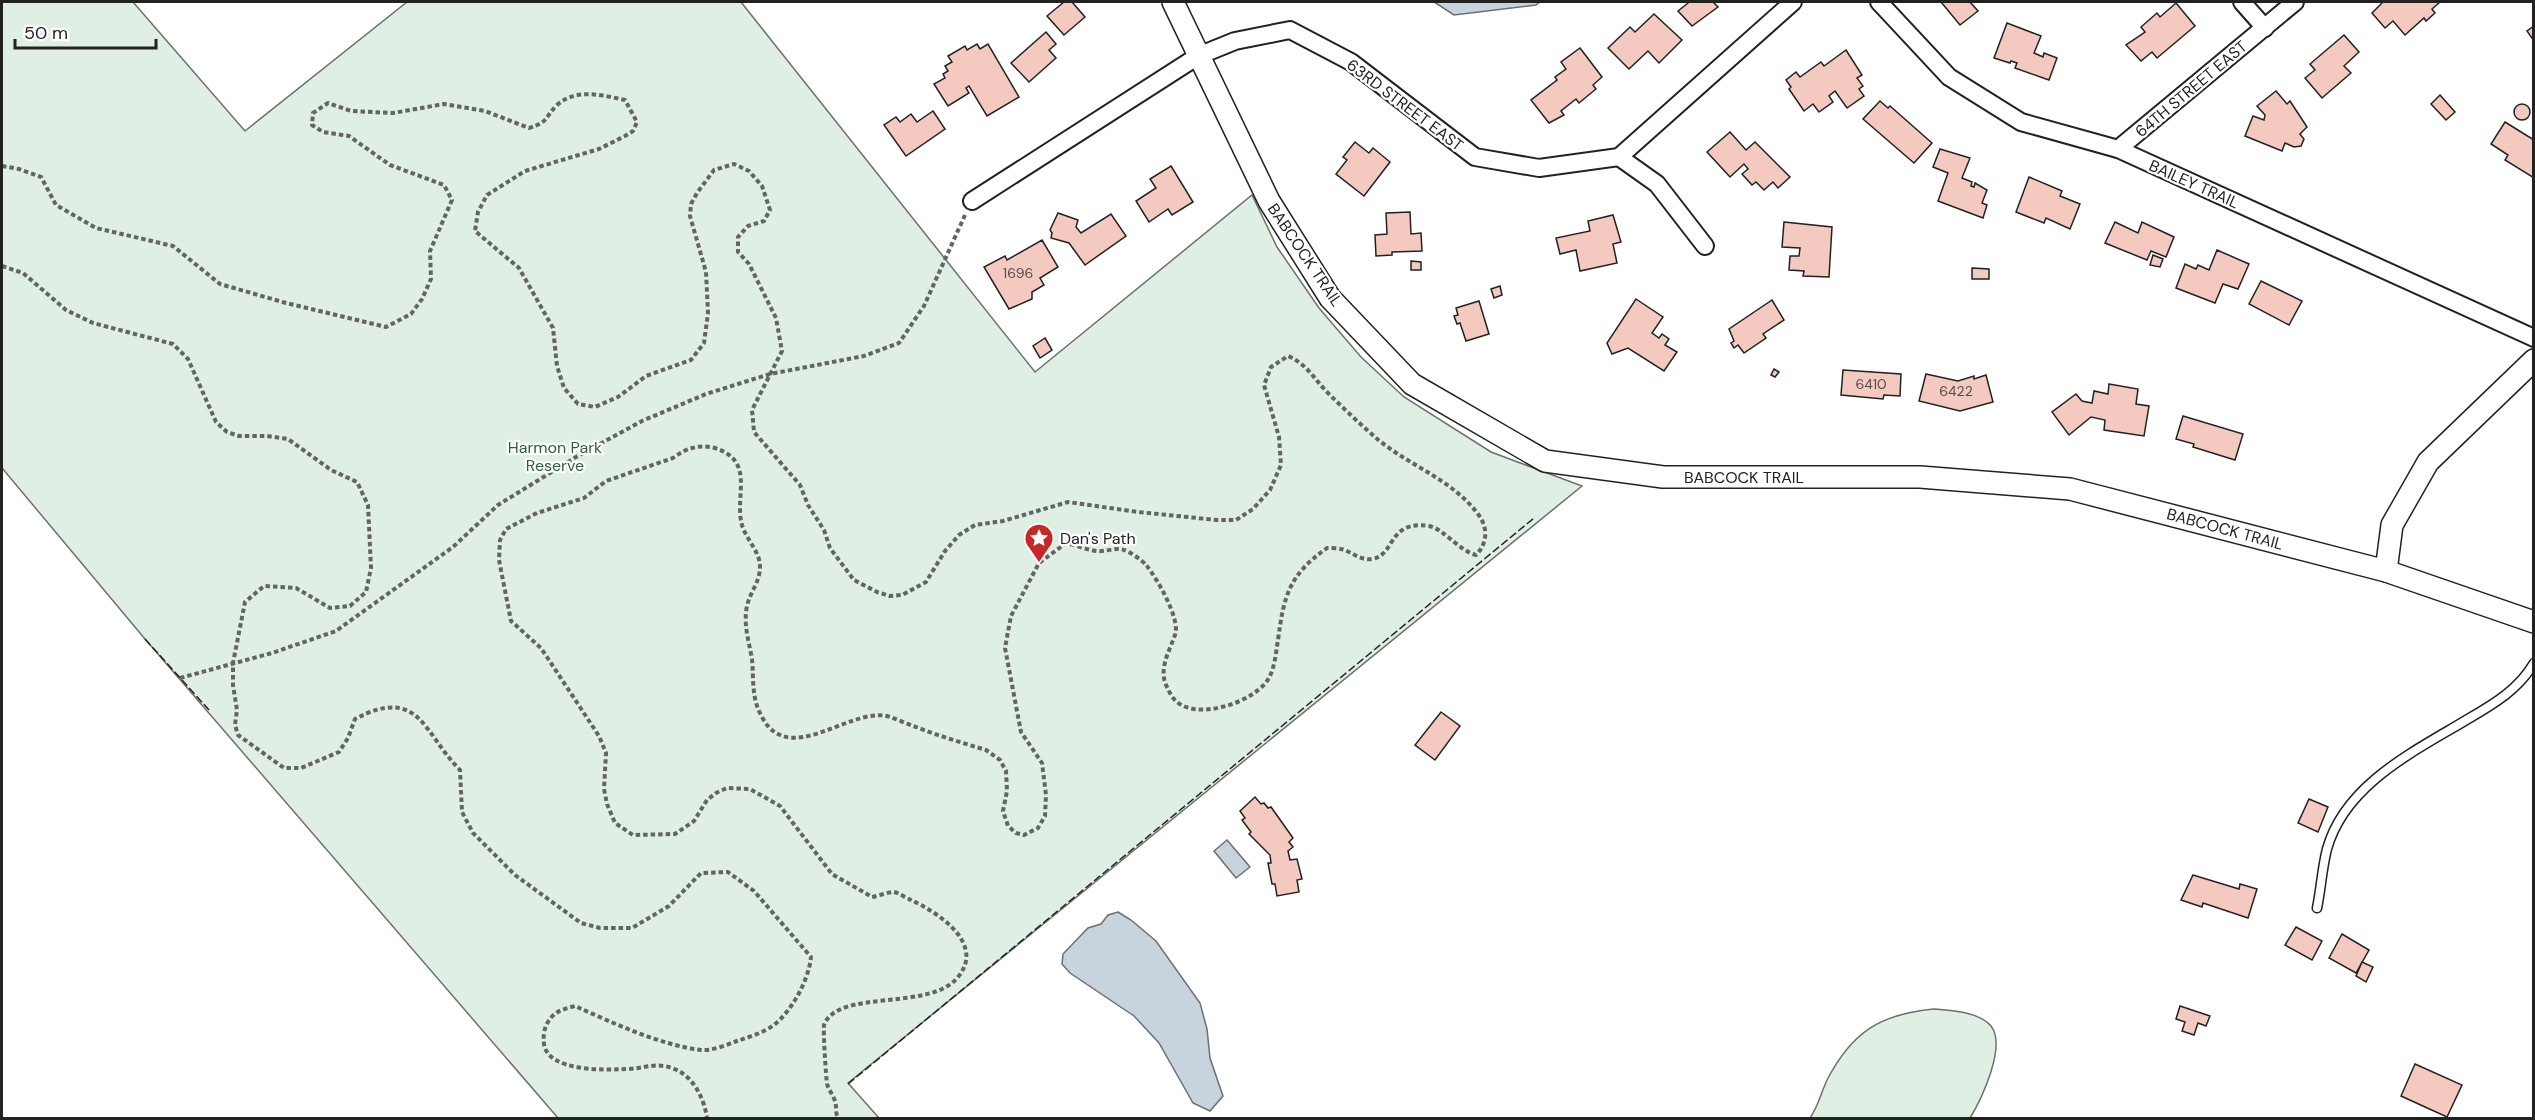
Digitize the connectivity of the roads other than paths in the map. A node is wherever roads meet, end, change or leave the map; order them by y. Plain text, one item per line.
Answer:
1 (1173, 2) edge
2 (1793, 2) edge
3 (1880, 2) edge
4 (2242, 2) edge
5 (2295, 2) edge
6 (2265, 28) junction
7 (1198, 56) junction
8 (2118, 149) junction
9 (1619, 157) junction
10 (972, 201) road end
11 (1704, 246) dead end
12 (2534, 338) edge
13 (2534, 360) edge
14 (2386, 571) junction
15 (2534, 622) edge
16 (2534, 663) edge
17 (2317, 908) dead end

1 - 7 street, BABCOCK TRAIL
2 - 9 street
3 - 8 street, BAILEY TRAIL
4 - 6 street
5 - 6 street, 64TH STREET EAST
6 - 8 street, 64TH STREET EAST
7 - 9 street, 63RD STREET EAST
7 - 10 street, 63RD STREET EAST
7 - 14 street, BABCOCK TRAIL
8 - 12 street, BAILEY TRAIL
9 - 11 street
13 - 14 street
14 - 15 street, BABCOCK TRAIL
16 - 17 lane

